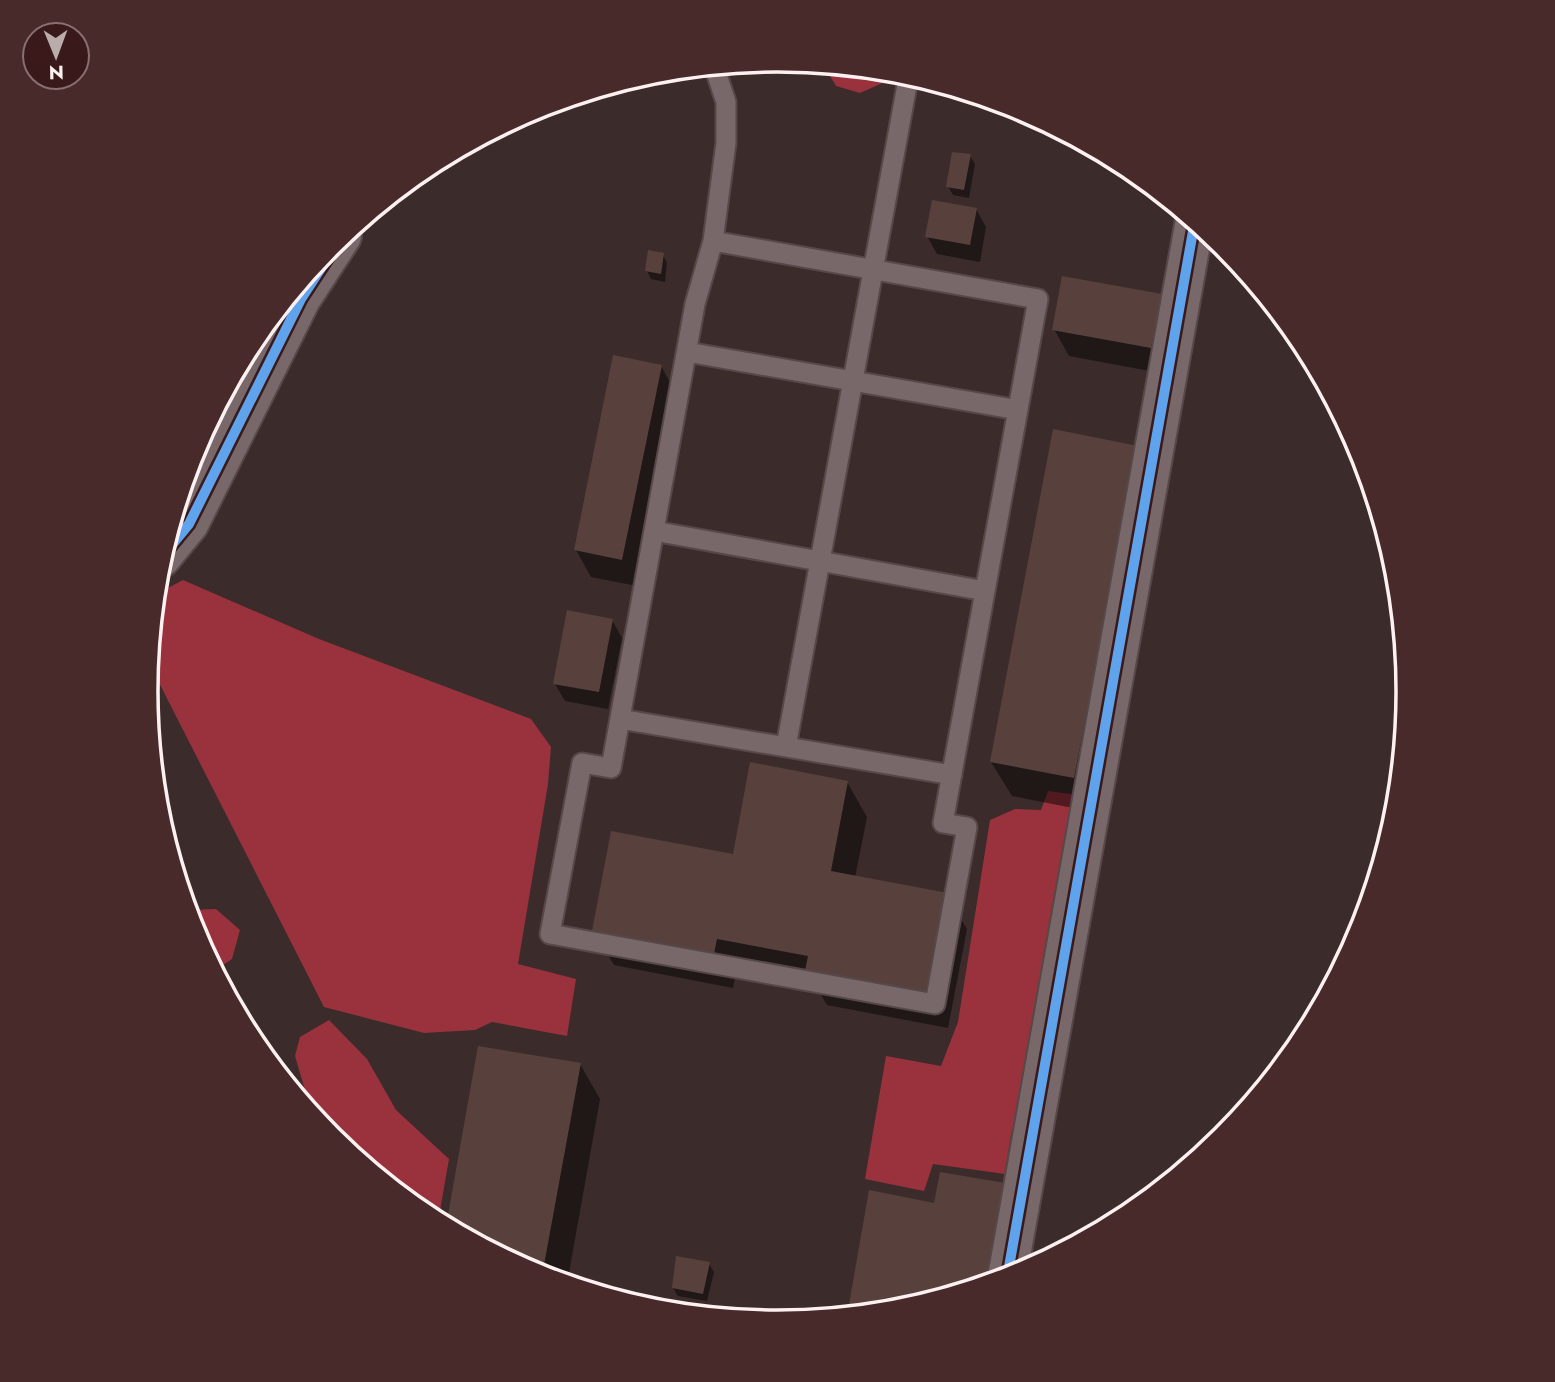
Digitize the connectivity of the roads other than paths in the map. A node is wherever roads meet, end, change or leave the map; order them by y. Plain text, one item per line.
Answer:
1 (717, 75) edge
2 (907, 86) edge
3 (1193, 232) edge
4 (713, 241) junction
5 (872, 270) junction
6 (309, 286) edge
7 (687, 352) junction
8 (852, 381) junction
9 (1018, 410) junction
10 (654, 531) junction
11 (177, 538) edge
12 (820, 561) junction
13 (985, 591) junction
14 (620, 719) junction
15 (786, 747) junction
16 (952, 775) junction
17 (1008, 1265) edge

1 - 4 lane
2 - 5 lane
3 - 17 street
4 - 5 lane
4 - 7 lane
5 - 8 lane
5 - 9 lane
6 - 11 street
7 - 8 lane
7 - 10 lane
8 - 9 lane
8 - 12 lane
9 - 13 lane
10 - 12 lane
10 - 14 lane
12 - 13 lane
12 - 15 lane
13 - 16 lane
14 - 15 lane
14 - 16 lane
15 - 16 lane

